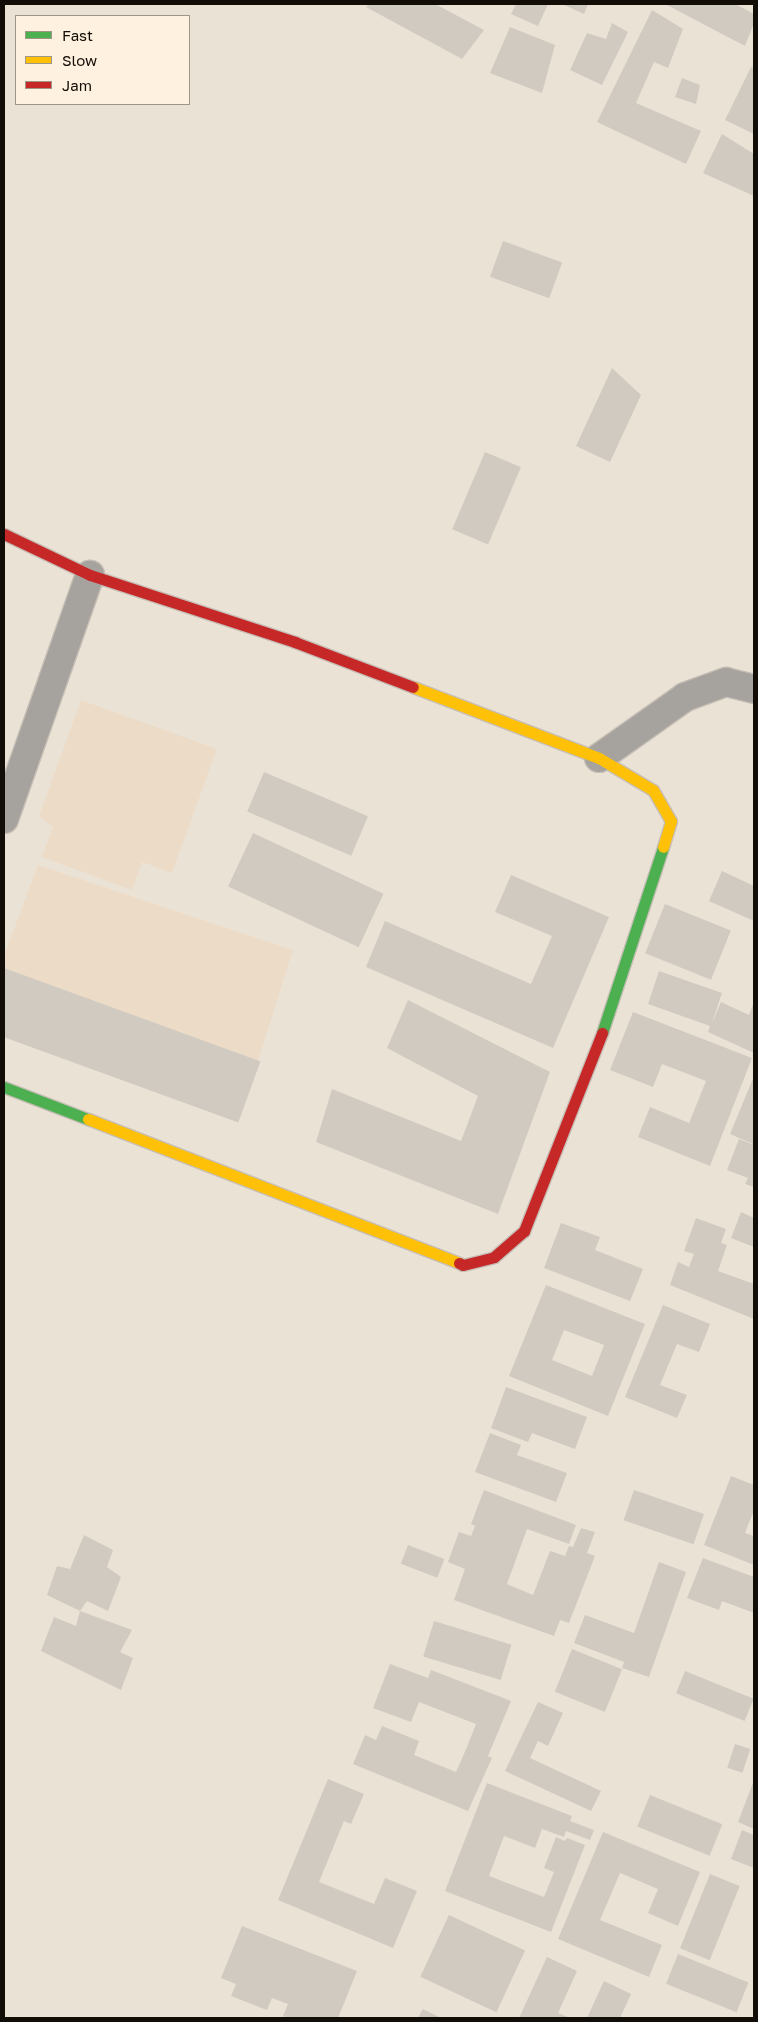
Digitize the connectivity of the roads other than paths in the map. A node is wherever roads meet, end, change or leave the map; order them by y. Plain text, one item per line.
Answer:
1 (4, 534) edge
2 (90, 575) junction
3 (754, 689) edge
4 (600, 758) junction
5 (4, 819) edge
6 (4, 1087) edge

1 - 2 street
2 - 4 street
2 - 5 street
3 - 4 street
4 - 6 street

